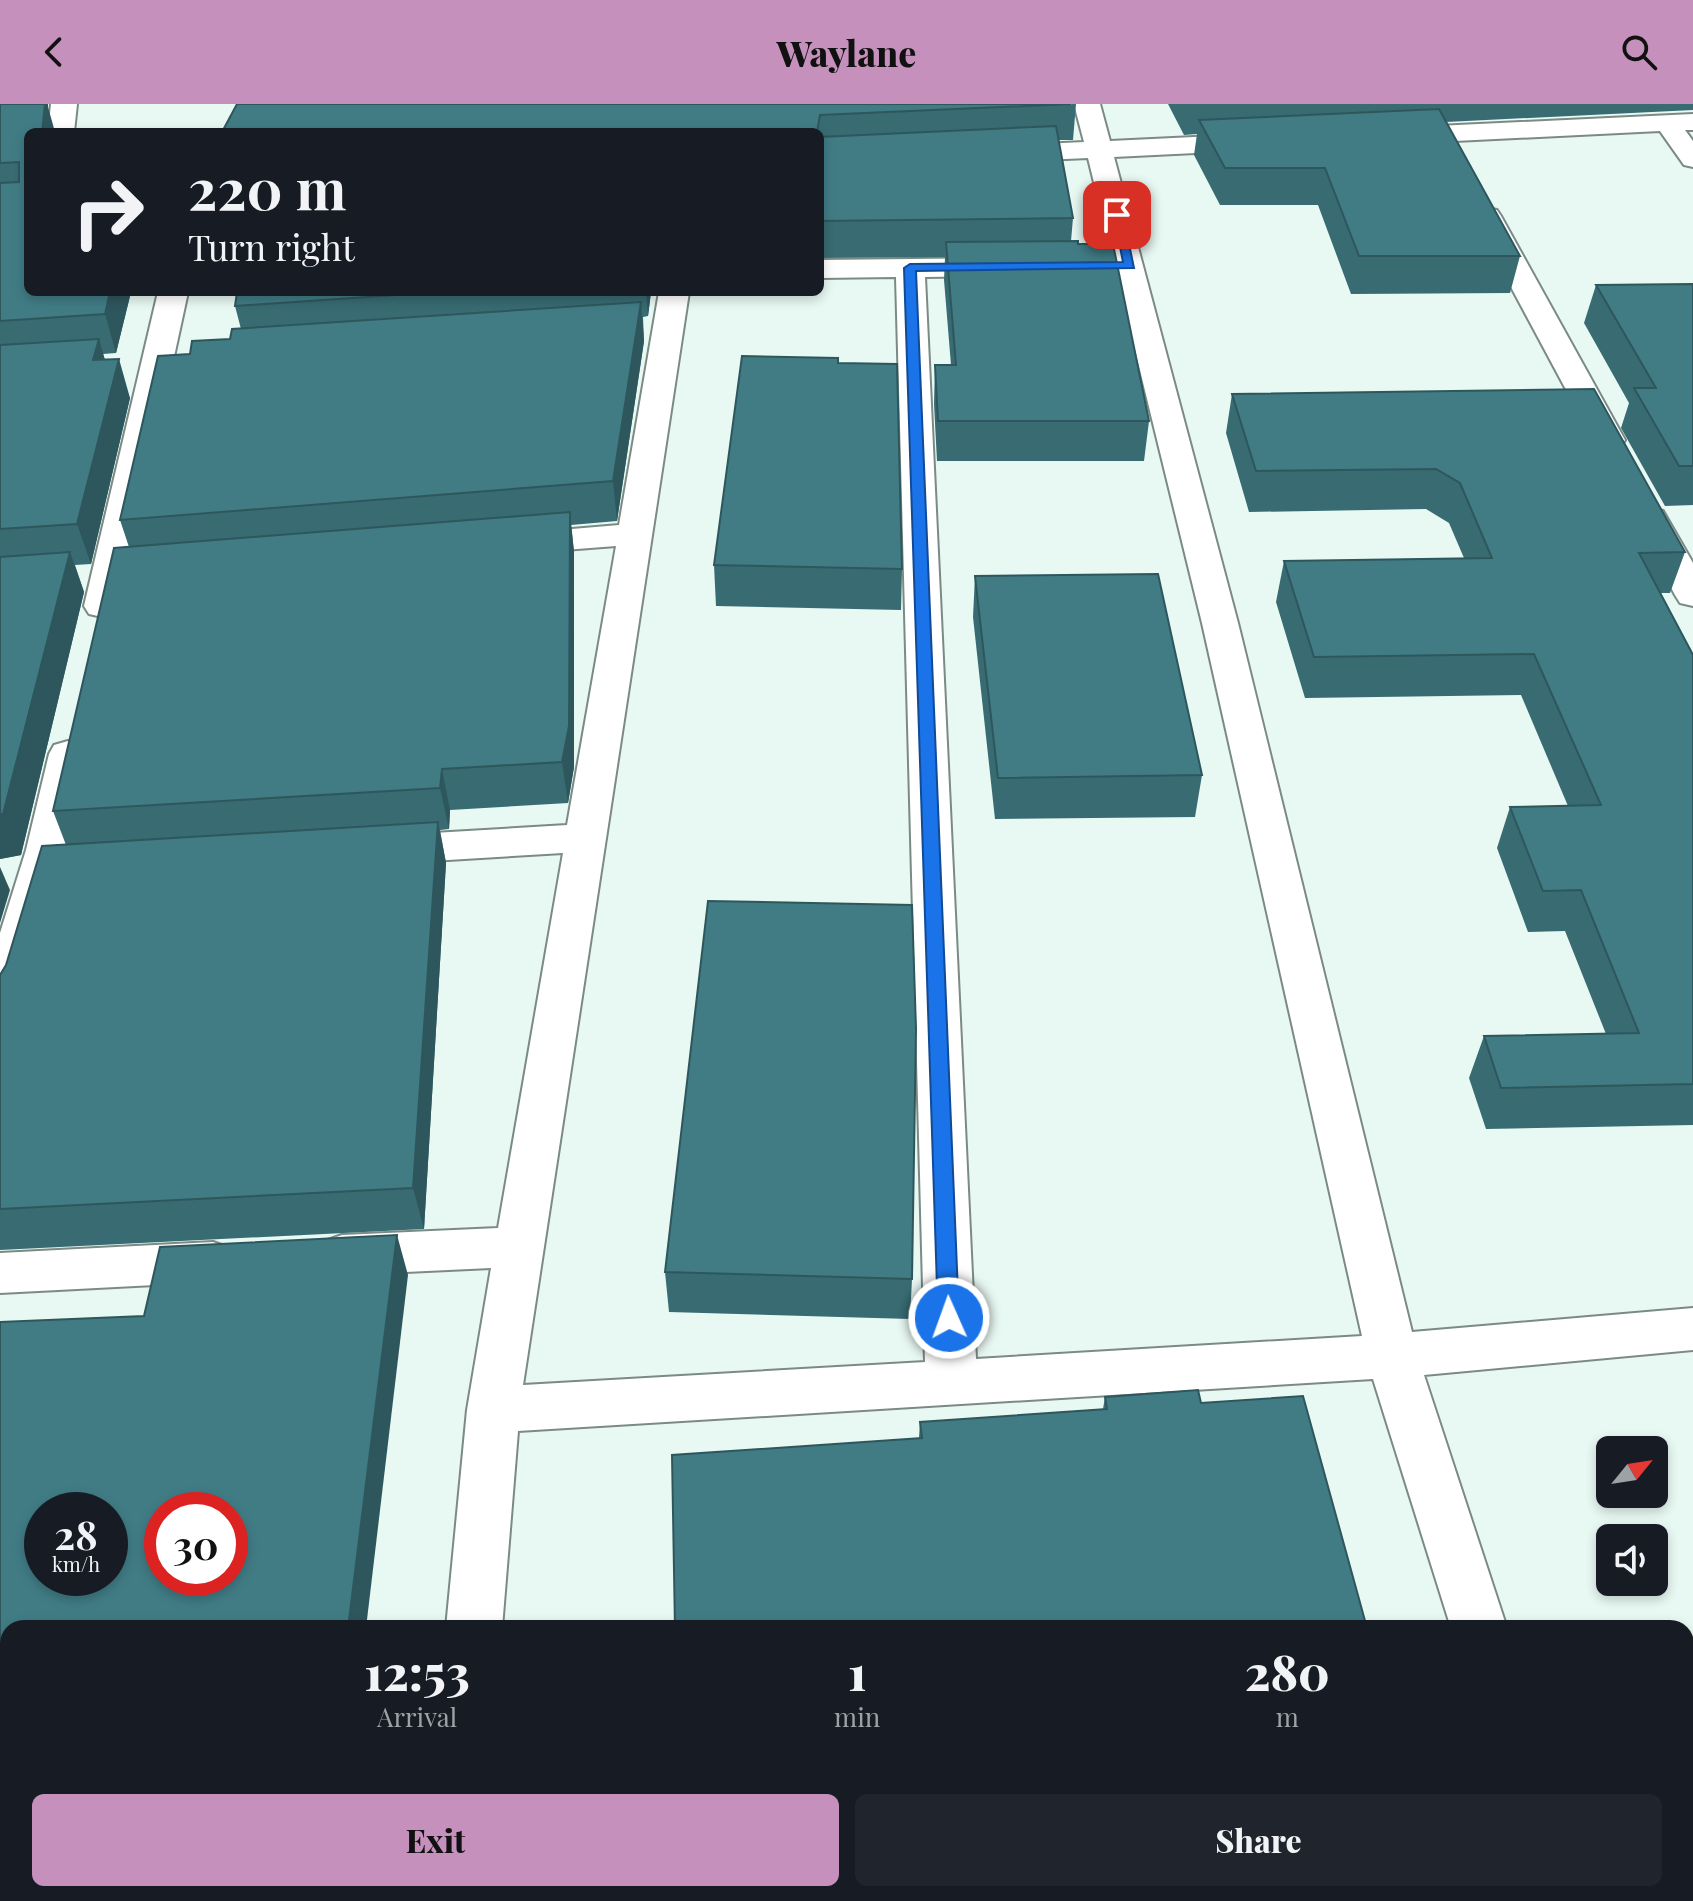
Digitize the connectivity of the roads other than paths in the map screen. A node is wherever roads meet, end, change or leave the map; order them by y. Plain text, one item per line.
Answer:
1 (64, 104) edge
2 (1087, 104) edge
3 (1680, 122) edge
4 (61, 128) edge
5 (1441, 133) junction
6 (1364, 137) edge
7 (1286, 141) edge
8 (1100, 149) junction
9 (975, 155) edge
10 (1693, 159) edge
11 (1457, 161) edge
12 (1472, 189) edge
13 (1036, 266) edge
14 (910, 268) junction
15 (824, 269) edge
16 (172, 296) edge
17 (660, 316) edge
18 (1624, 469) edge
19 (1640, 497) edge
20 (635, 534) junction
21 (480, 547) edge
22 (1693, 595) edge
23 (94, 638) edge
24 (77, 714) edge
25 (586, 838) junction
26 (352, 852) edge
27 (86, 868) edge
28 (20, 872) edge
29 (0, 1005) edge
30 (520, 1247) junction
31 (299, 1258) edge
32 (252, 1260) edge
33 (0, 1273) edge
34 (1693, 1329) edge
35 (1392, 1356) junction
36 (951, 1382) junction
37 (493, 1410) junction
38 (475, 1620) edge
39 (1476, 1620) edge

1 - 4 street
2 - 8 street
3 - 5 street
3 - 10 street
5 - 6 street
5 - 11 street
7 - 8 street
8 - 9 street
8 - 35 street
12 - 18 street
13 - 14 street
14 - 15 street
14 - 36 street
16 - 23 street
17 - 20 street
19 - 22 street
20 - 21 street
20 - 25 street
24 - 28 street
25 - 26 street
25 - 30 street
27 - 28 street
28 - 29 street
30 - 31 street
30 - 37 street
32 - 33 street
34 - 35 street
35 - 36 street
35 - 39 street
36 - 37 street
37 - 38 street

